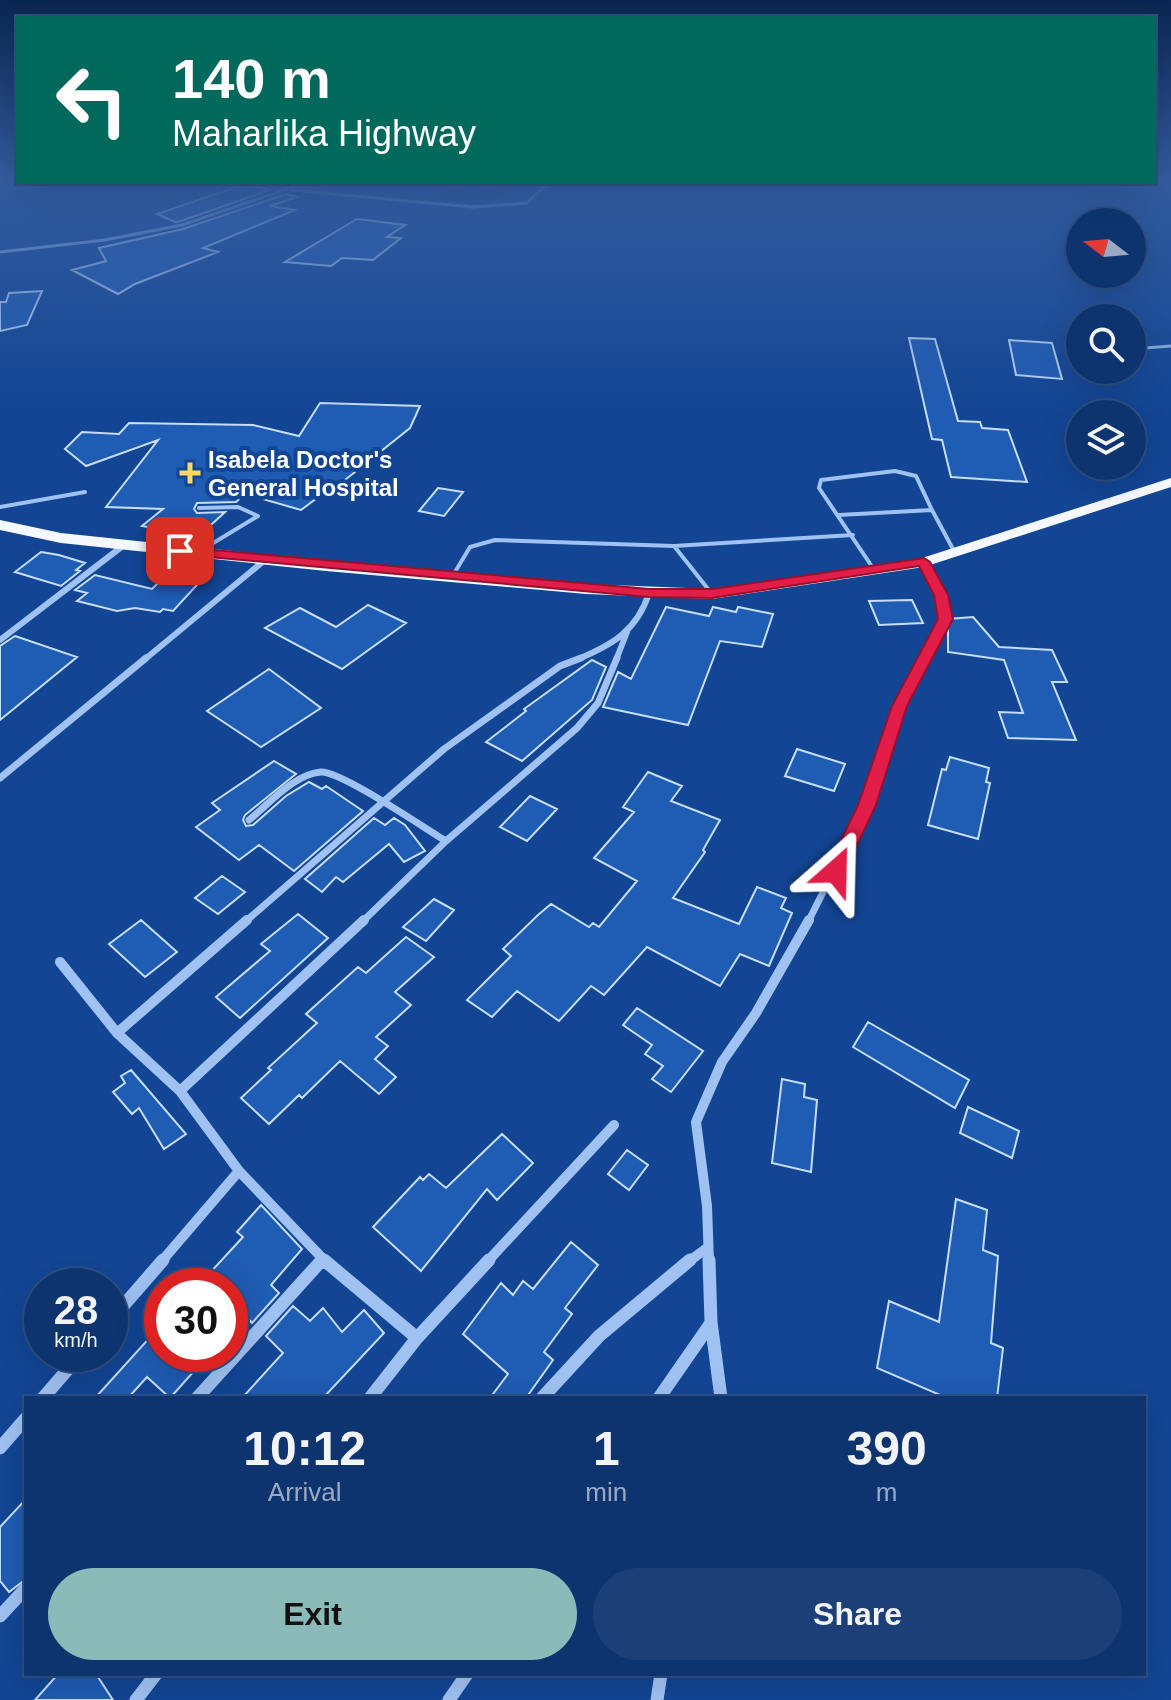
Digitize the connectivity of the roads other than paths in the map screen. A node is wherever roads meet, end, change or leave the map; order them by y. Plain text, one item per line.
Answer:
1 (1171, 346) edge
2 (1162, 347) junction
3 (1146, 348) edge
4 (1171, 354) edge
5 (1171, 482) edge
6 (85, 492) dead end
7 (0, 507) edge
8 (199, 508) dead end
9 (932, 510) junction
10 (839, 515) junction
11 (0, 525) edge
12 (853, 535) junction
13 (124, 545) junction
14 (674, 546) junction
15 (954, 551) junction
16 (197, 553) junction
17 (265, 560) junction
18 (924, 562) junction
19 (875, 571) junction
20 (452, 577) junction
21 (649, 593) junction
22 (712, 594) junction
23 (628, 632) junction
24 (0, 640) edge
25 (0, 778) edge
26 (382, 804) junction
27 (249, 820) dead end
28 (446, 841) junction
29 (60, 962) dead end
30 (117, 1033) junction
31 (180, 1091) junction
32 (614, 1125) dead end
33 (239, 1171) junction
34 (707, 1248) junction
35 (323, 1259) junction
36 (128, 1300) edge
37 (711, 1322) junction
38 (417, 1338) junction
39 (65, 1372) edge
40 (45, 1396) edge
41 (199, 1396) edge
42 (372, 1396) edge
43 (544, 1396) edge
44 (660, 1396) edge
45 (721, 1396) edge
46 (24, 1420) edge
47 (0, 1448) edge
48 (24, 1590) edge
49 (0, 1616) edge
50 (154, 1676) edge
51 (466, 1676) edge
52 (661, 1676) edge
53 (136, 1700) edge
54 (449, 1700) edge
55 (657, 1700) edge

1 - 2 lane
2 - 3 lane
2 - 4 lane
5 - 15 highway
6 - 7 lane
8 - 16 lane
9 - 10 lane
9 - 10 lane
9 - 15 lane
10 - 12 lane
11 - 13 highway
12 - 14 lane
12 - 19 lane
13 - 16 highway
13 - 24 street
14 - 20 lane
14 - 22 lane
15 - 18 highway
16 - 17 highway
17 - 20 highway
17 - 25 street
18 - 19 highway
18 - 34 street
19 - 22 highway
20 - 21 highway
21 - 22 highway
21 - 23 street
23 - 26 street
23 - 28 street
26 - 27 street
26 - 28 street
26 - 30 street
28 - 31 street
29 - 30 street
30 - 31 street
31 - 33 street
32 - 38 street
33 - 35 street
33 - 36 street
34 - 37 street
34 - 43 street
35 - 38 street
35 - 41 street
37 - 44 street
37 - 45 street
38 - 42 street
39 - 40 street
46 - 47 street
48 - 49 street
50 - 53 street
51 - 54 street
52 - 55 street

